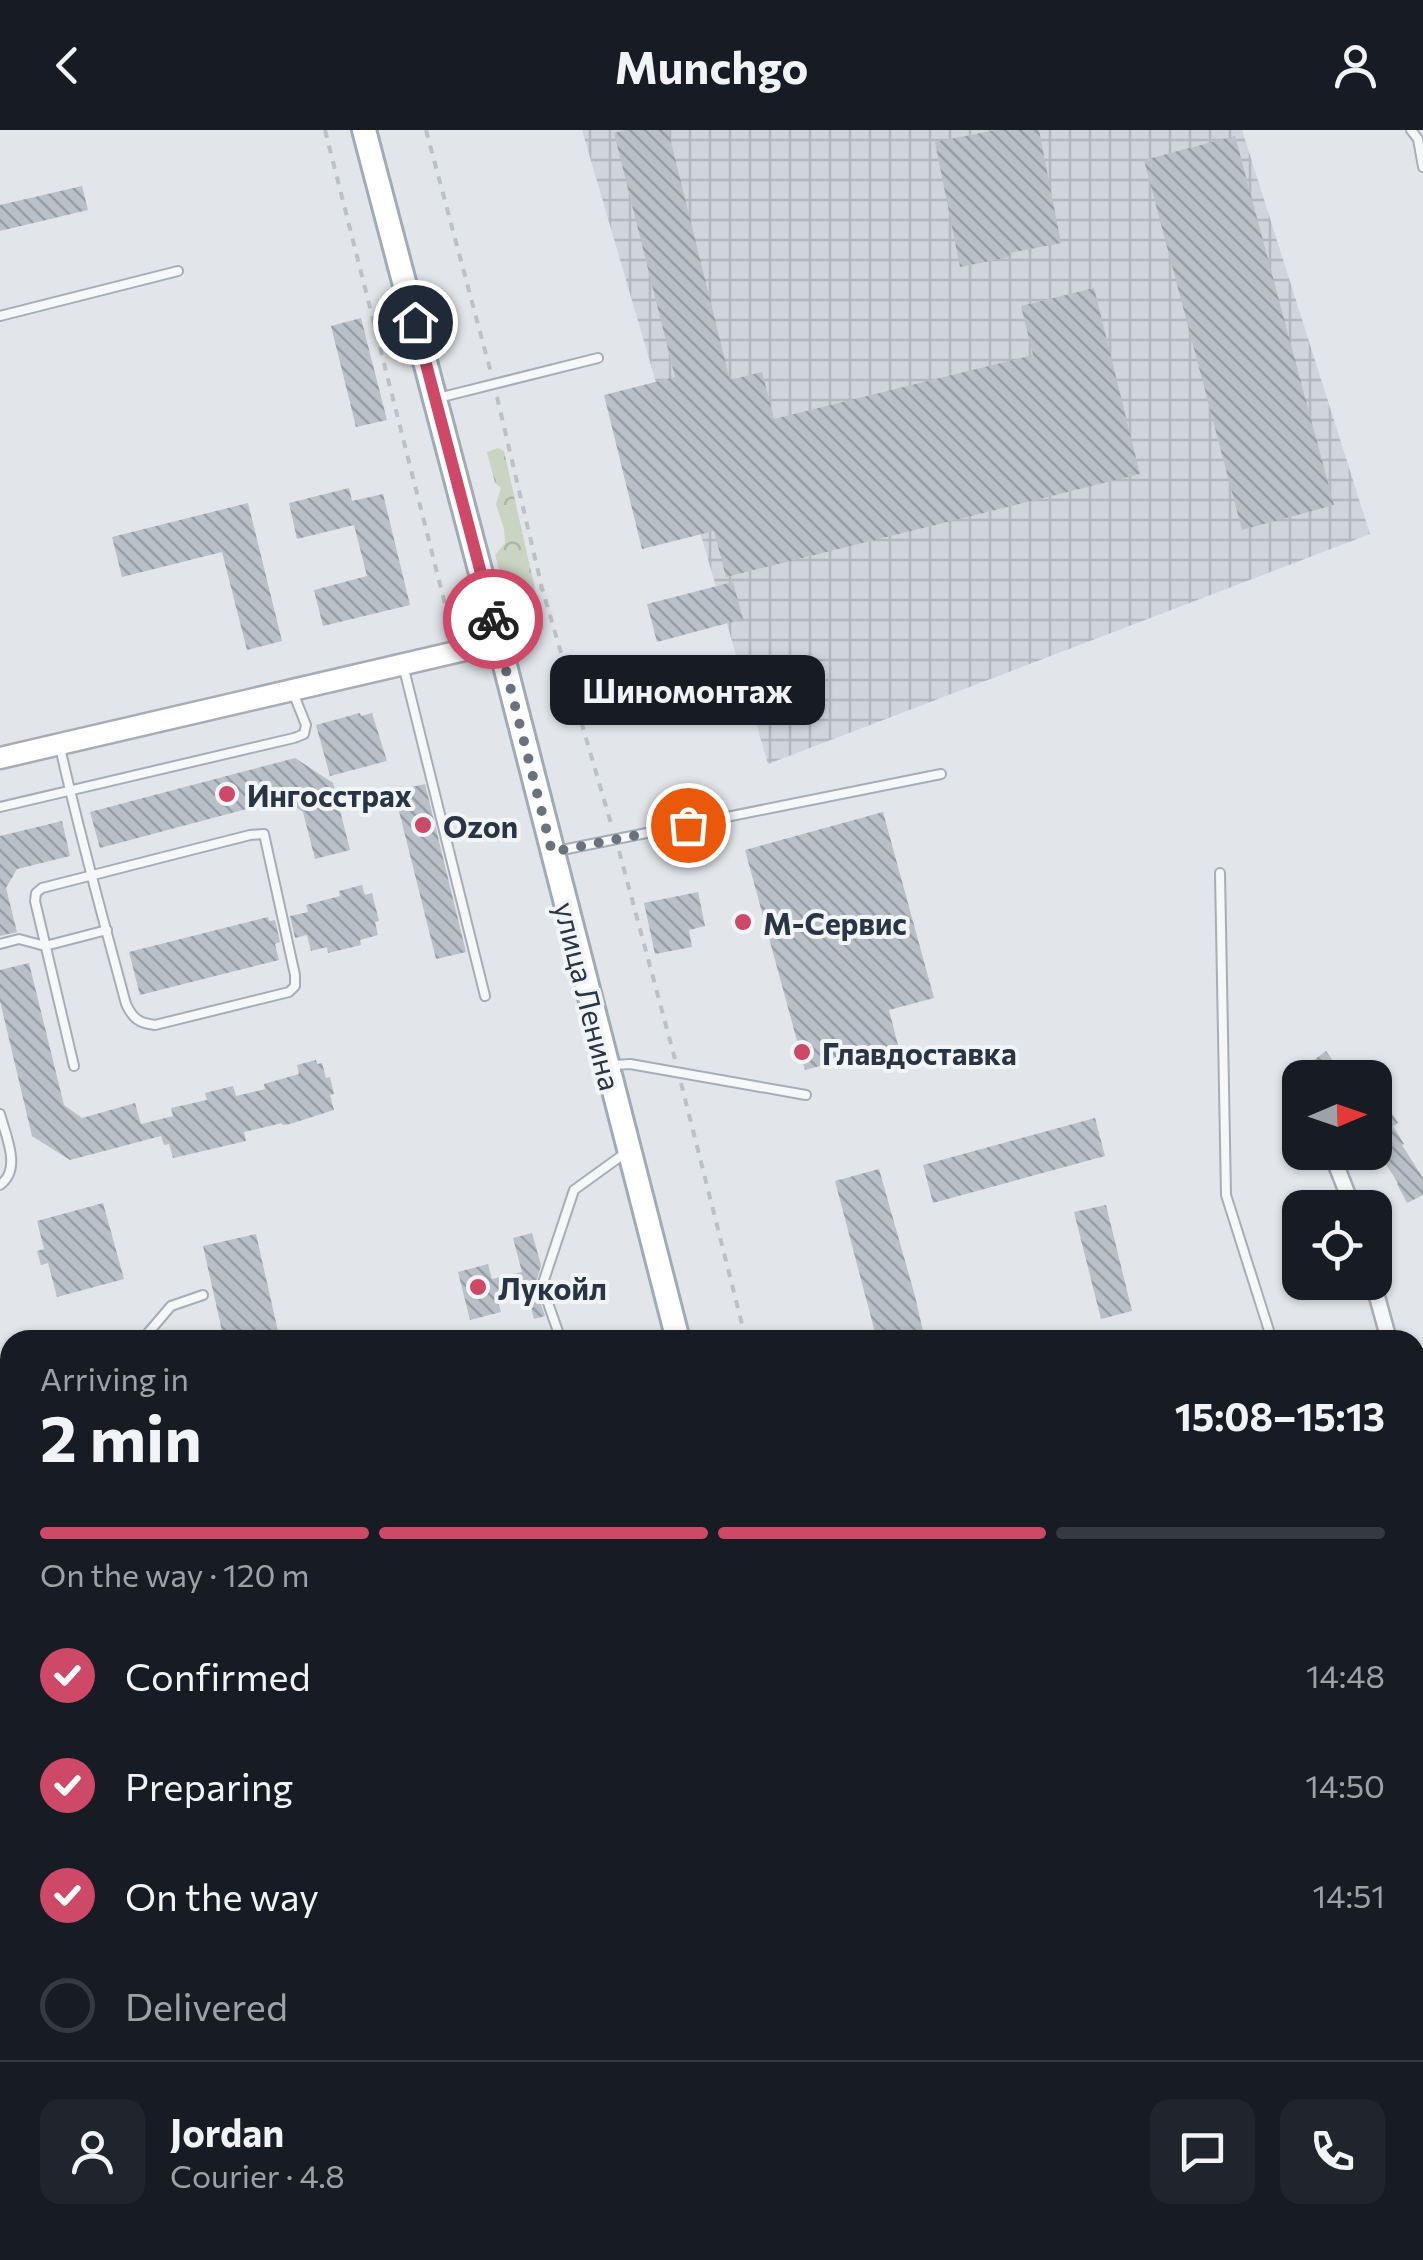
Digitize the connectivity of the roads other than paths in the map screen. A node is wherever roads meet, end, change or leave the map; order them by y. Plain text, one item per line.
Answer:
1 (364, 130) edge
2 (1411, 130) edge
3 (1423, 167) edge
4 (178, 270) dead end
5 (0, 316) edge
6 (598, 358) dead end
7 (435, 399) junction
8 (499, 642) junction
9 (403, 665) junction
10 (292, 690) junction
11 (60, 744) junction
12 (0, 758) edge
13 (941, 774) dead end
14 (70, 790) junction
15 (0, 806) edge
16 (552, 852) junction
17 (1220, 874) dead end
18 (92, 876) junction
19 (107, 930) junction
20 (0, 944) edge
21 (45, 946) junction
22 (485, 996) dead end
23 (74, 1066) dead end
24 (606, 1066) junction
25 (806, 1095) dead end
26 (0, 1114) edge
27 (628, 1150) junction
28 (0, 1185) edge
29 (203, 1295) dead end
30 (1378, 1300) edge
31 (151, 1330) edge
32 (557, 1330) edge
33 (675, 1330) edge
34 (1269, 1330) edge
35 (1385, 1330) edge

1 - 7 main road, улица Ленина
2 - 3 lane
4 - 5 lane
6 - 7 lane
7 - 8 main road, улица Ленина
8 - 9 main road
8 - 16 main road, улица Ленина
9 - 10 main road
9 - 22 lane
10 - 11 main road
10 - 14 lane
11 - 12 main road
11 - 14 lane
13 - 16 lane
14 - 15 lane
14 - 18 lane
16 - 24 main road, улица Ленина
17 - 34 lane
18 - 19 lane
18 - 19 lane
18 - 21 lane
19 - 21 lane
20 - 21 lane
21 - 23 lane
24 - 25 lane
24 - 27 main road, улица Ленина
26 - 28 lane
27 - 32 lane
27 - 33 main road, улица Ленина
29 - 31 lane
30 - 35 street

